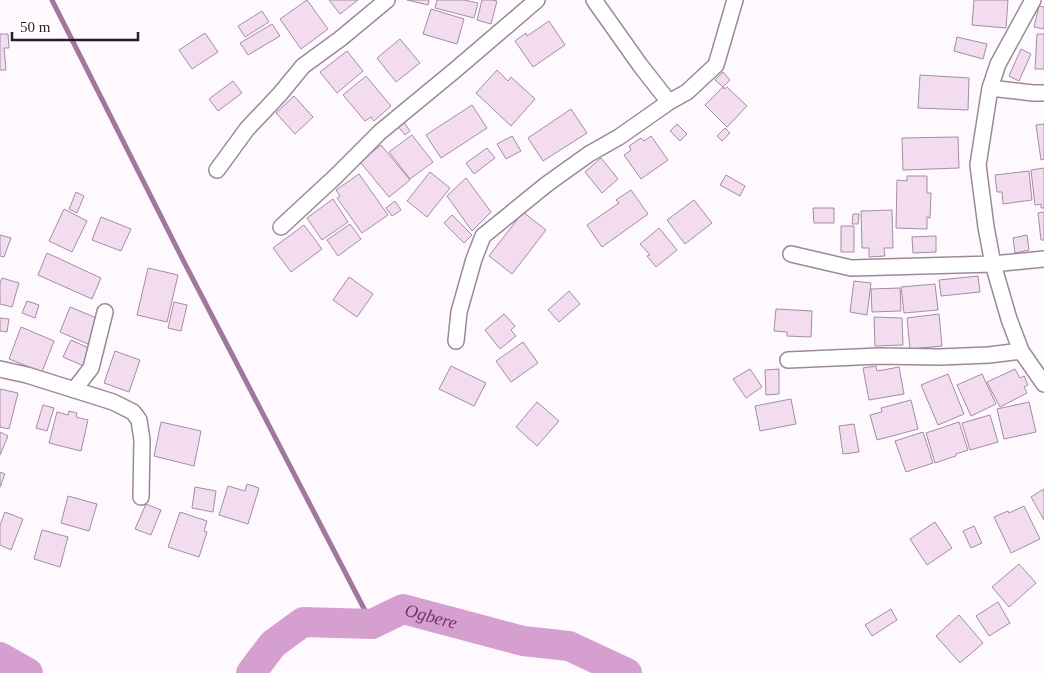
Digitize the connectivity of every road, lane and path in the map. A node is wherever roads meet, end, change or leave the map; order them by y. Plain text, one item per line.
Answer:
1 (387, 0) edge
2 (537, 0) edge
3 (594, 0) edge
4 (735, 0) edge
5 (1033, 0) edge
6 (990, 88) junction
7 (1044, 93) edge
8 (670, 102) junction
9 (217, 170) dead end
10 (281, 227) dead end
11 (791, 254) dead end
12 (1044, 259) edge
13 (993, 264) junction
14 (106, 312) dead end
15 (456, 341) dead end
16 (1021, 351) junction
17 (788, 360) dead end
18 (0, 369) edge
19 (1044, 386) edge
20 (74, 390) junction
21 (141, 497) dead end

1 - 9 street
2 - 10 street
3 - 8 street
4 - 8 street
5 - 6 street
6 - 7 street
6 - 13 street
8 - 15 street
11 - 13 street
12 - 13 street
13 - 16 street
14 - 20 street
16 - 17 street
16 - 19 street
18 - 20 street
20 - 21 street

